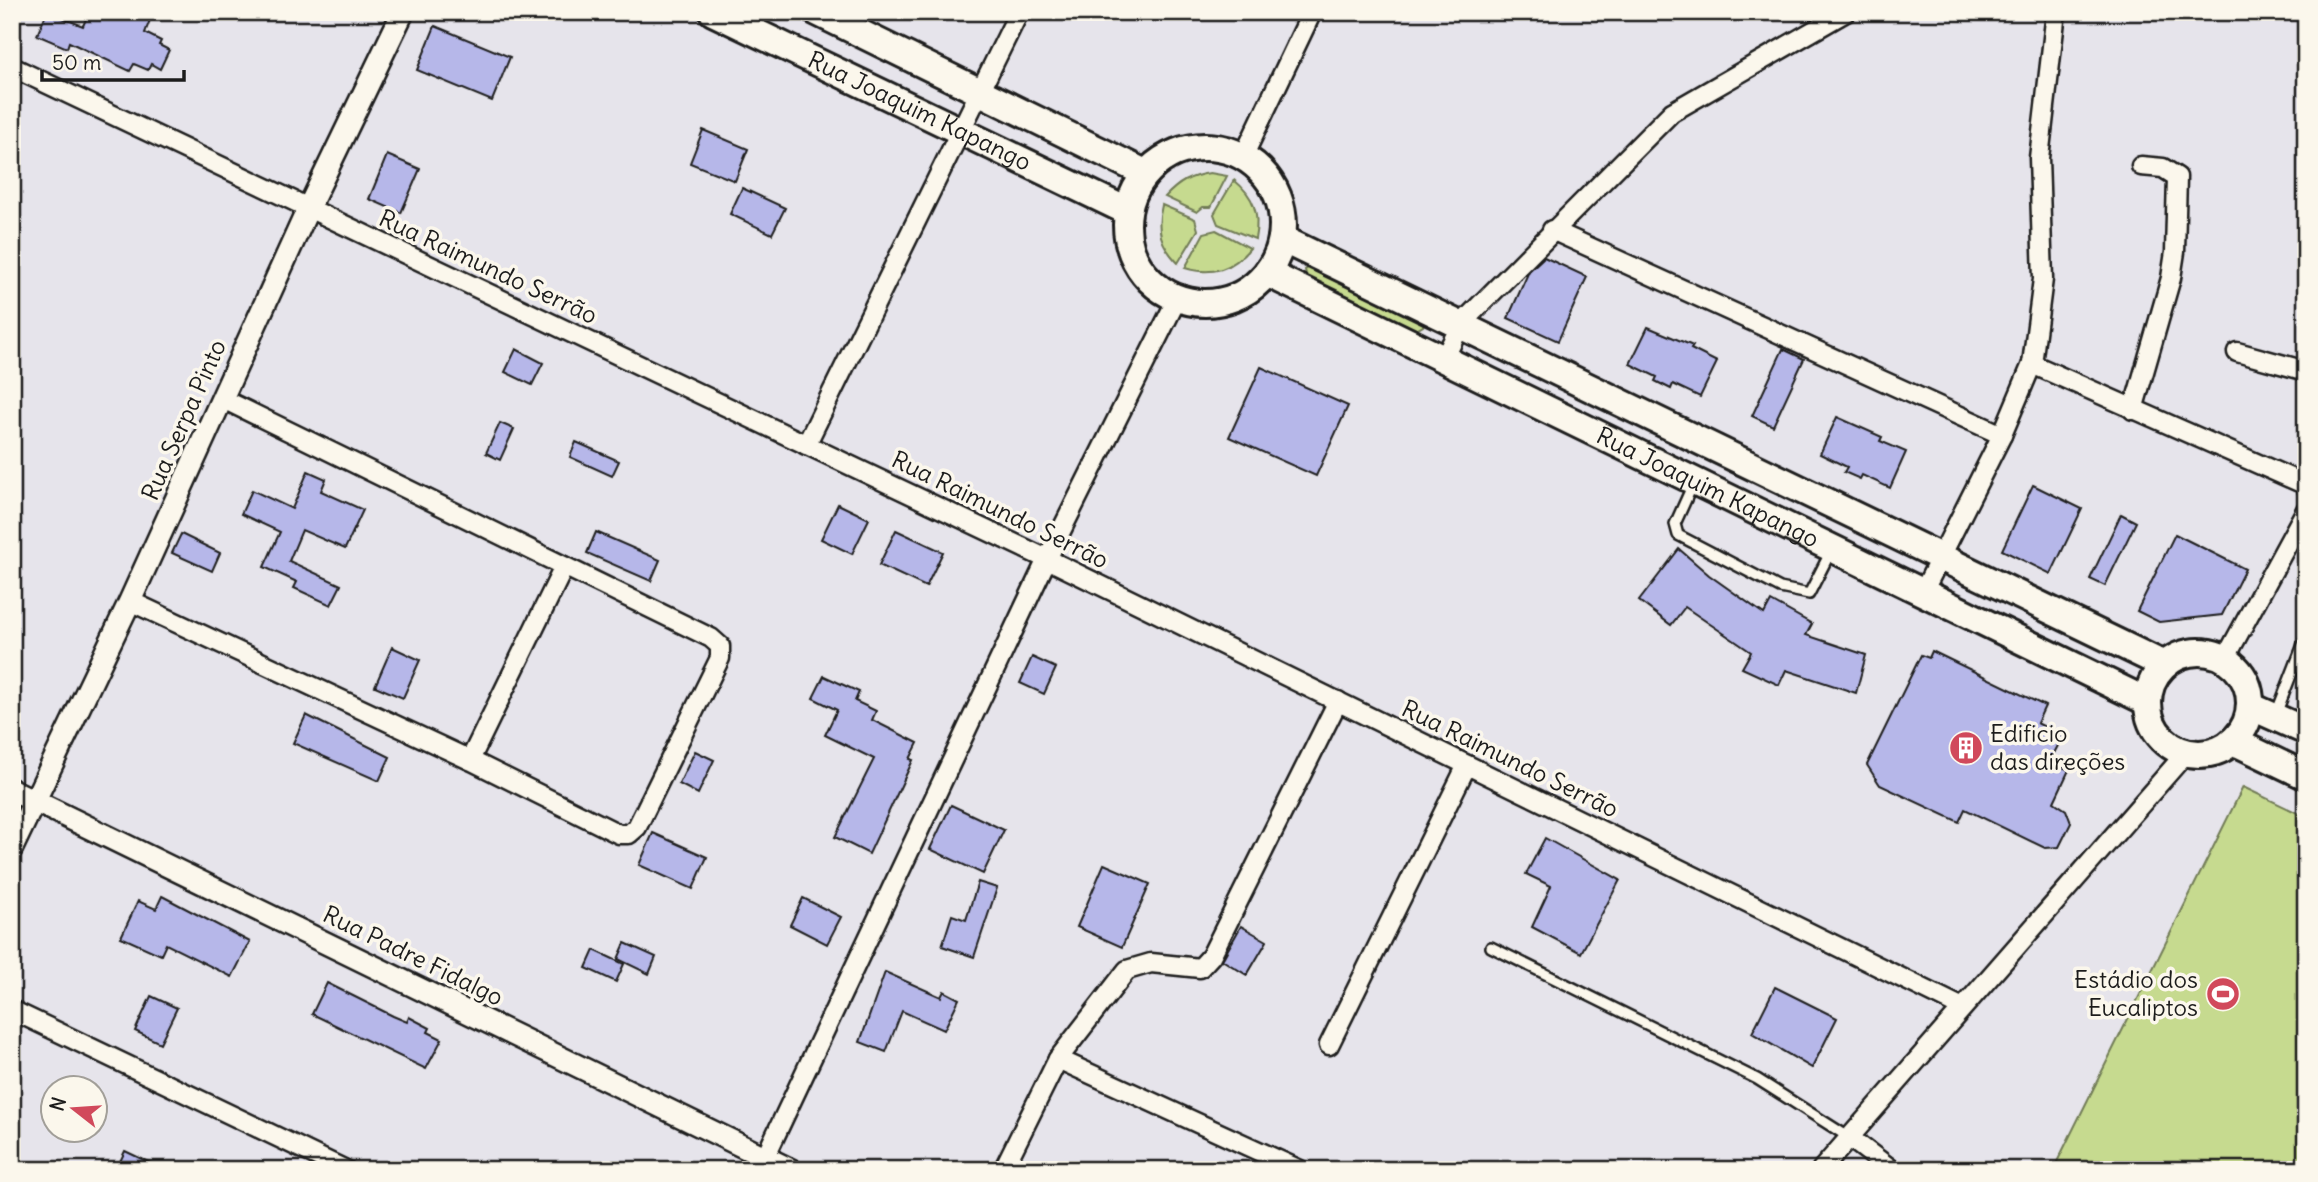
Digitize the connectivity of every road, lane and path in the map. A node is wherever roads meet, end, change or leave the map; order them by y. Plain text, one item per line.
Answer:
1 (403, 12) edge
2 (817, 12) edge
3 (1019, 12) edge
4 (1311, 12) edge
5 (1846, 12) edge
6 (2056, 12) edge
7 (715, 13) edge
8 (12, 67) edge
9 (980, 91) junction
10 (961, 132) junction
11 (1244, 155) junction
12 (2141, 166) dead end
13 (1145, 173) junction
14 (308, 209) junction
15 (1127, 211) junction
16 (1552, 230) junction
17 (1282, 239) junction
18 (1267, 273) junction
19 (1177, 299) junction
20 (1461, 324) junction
21 (2237, 352) dead end
22 (1444, 359) junction
23 (2032, 364) junction
24 (2306, 371) edge
25 (223, 399) junction
26 (2133, 410) junction
27 (2002, 435) junction
28 (1694, 438) junction
29 (806, 445) junction
30 (1686, 475) junction
31 (2306, 485) edge
32 (2306, 510) edge
33 (1833, 546) junction
34 (1942, 556) junction
35 (1047, 559) junction
36 (564, 566) junction
37 (1923, 592) junction
38 (130, 601) junction
39 (2306, 637) edge
40 (2225, 659) junction
41 (2164, 665) junction
42 (1338, 701) junction
43 (2148, 702) junction
44 (2250, 706) junction
45 (2274, 717) junction
46 (2306, 731) edge
47 (2233, 741) junction
48 (2186, 753) junction
49 (470, 760) junction
50 (1467, 765) junction
51 (2306, 776) edge
52 (12, 790) edge
53 (35, 801) junction
54 (12, 848) edge
55 (1491, 947) dead end
56 (1961, 1007) junction
57 (12, 1010) edge
58 (1329, 1045) dead end
59 (1058, 1059) junction
60 (1850, 1138) junction
61 (762, 1163) edge
62 (346, 1170) edge
63 (792, 1170) edge
64 (1003, 1170) edge
65 (1300, 1170) edge
66 (1821, 1170) edge
67 (1892, 1170) edge

1 - 14 street, Rua Serpa Pinto
2 - 9 main road, Rua Joaquim Kapango
3 - 9 street
4 - 11 street
5 - 16 street
6 - 23 street
7 - 10 main road, Rua Joaquim Kapango
8 - 14 street, Rua Raimundo Serrão
9 - 10 street
9 - 13 main road, Rua Joaquim Kapango
10 - 15 main road, Rua Joaquim Kapango
10 - 29 street
11 - 13 main road
11 - 17 main road
12 - 26 street
13 - 15 main road
14 - 25 street, Rua Serpa Pinto
14 - 29 street, Rua Raimundo Serrão
15 - 19 main road
16 - 20 street
16 - 27 street
17 - 18 main road
17 - 20 main road, Rua Joaquim Kapango
18 - 19 main road
18 - 22 main road, Rua Joaquim Kapango
19 - 35 street
20 - 22 street
20 - 28 main road, Rua Joaquim Kapango
21 - 24 street
22 - 30 main road, Rua Joaquim Kapango
23 - 26 street
23 - 27 street
25 - 36 street
25 - 38 street, Rua Serpa Pinto
26 - 31 street
27 - 34 street
28 - 30 main road
28 - 34 main road, Rua Joaquim Kapango
29 - 35 street, Rua Raimundo Serrão
30 - 33 main road, Rua Joaquim Kapango
30 - 33 lane
32 - 40 street
33 - 37 main road, Rua Joaquim Kapango
34 - 37 street
34 - 41 main road, Rua Joaquim Kapango
35 - 42 street, Rua Raimundo Serrão
35 - 61 street
36 - 49 street
36 - 49 street
37 - 43 main road, Rua Joaquim Kapango
38 - 49 street
38 - 53 street, Rua Serpa Pinto
39 - 45 lane
40 - 41 main road
40 - 44 main road
41 - 43 main road
42 - 50 street, Rua Raimundo Serrão
42 - 59 street
43 - 48 main road
44 - 45 main road
44 - 47 main road
45 - 46 main road
47 - 48 main road
47 - 51 main road
48 - 56 street
50 - 56 street, Rua Raimundo Serrão
50 - 58 street
52 - 53 street, Rua Padre Fidalgo
53 - 54 street, Rua Serpa Pinto
53 - 61 street, Rua Padre Fidalgo
55 - 60 lane
56 - 60 street
57 - 62 street
59 - 64 street
59 - 65 street
60 - 66 street
60 - 67 street
61 - 63 street, Rua Padre Fidalgo

